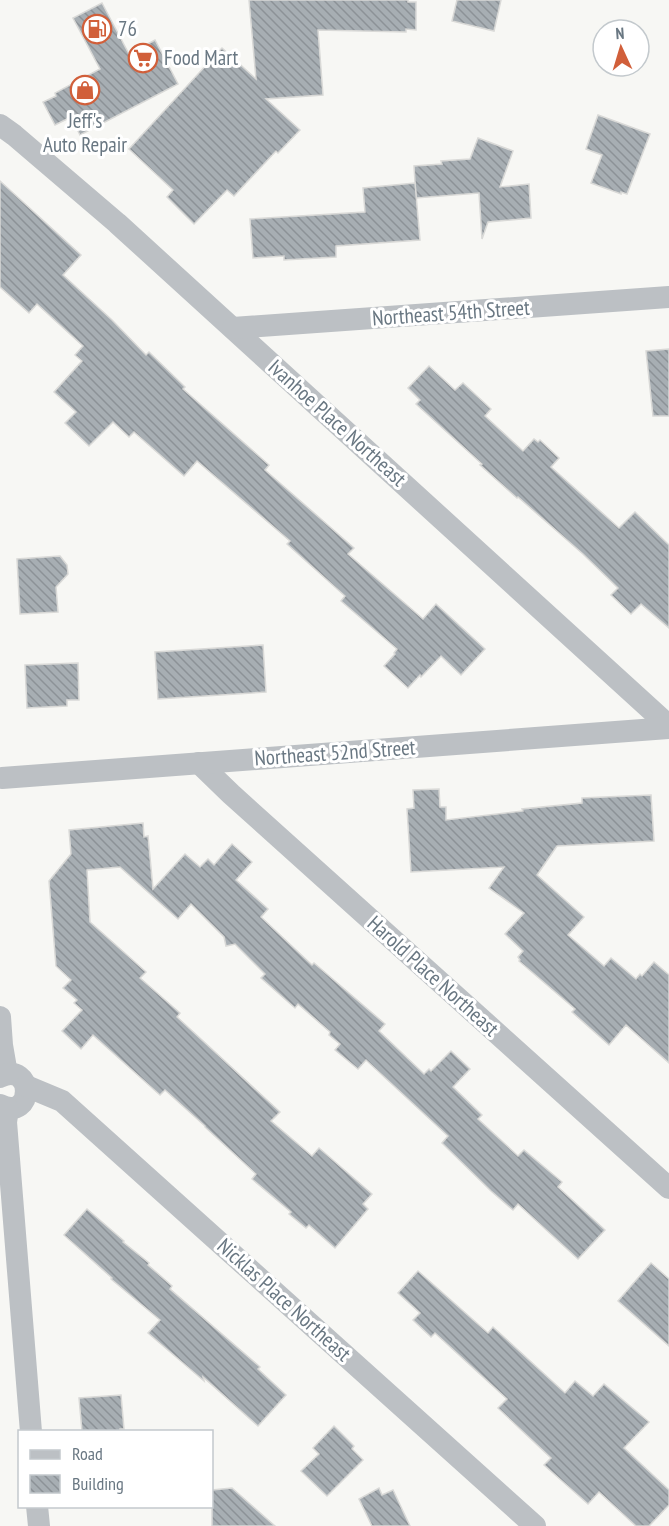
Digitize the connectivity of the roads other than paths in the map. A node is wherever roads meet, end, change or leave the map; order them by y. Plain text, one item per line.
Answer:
1 (0, 125) edge
2 (669, 297) edge
3 (233, 328) junction
4 (669, 727) edge
5 (199, 763) junction
6 (1, 778) edge
7 (0, 1017) edge
8 (11, 1079) edge
9 (4, 1107) edge
10 (669, 1188) edge
11 (31, 1430) edge
12 (37, 1508) edge
13 (39, 1526) edge
14 (535, 1526) edge

1 - 3 street, Ivanhoe Place Northeast
2 - 3 street, Northeast 54th Street
3 - 4 street, Ivanhoe Place Northeast
4 - 5 street, Northeast 52nd Street
5 - 6 street, Northeast 52nd Street
5 - 10 street, Harold Place Northeast
7 - 8 street
8 - 9 street
8 - 14 street, Nicklas Place Northeast
9 - 11 street
12 - 13 street

